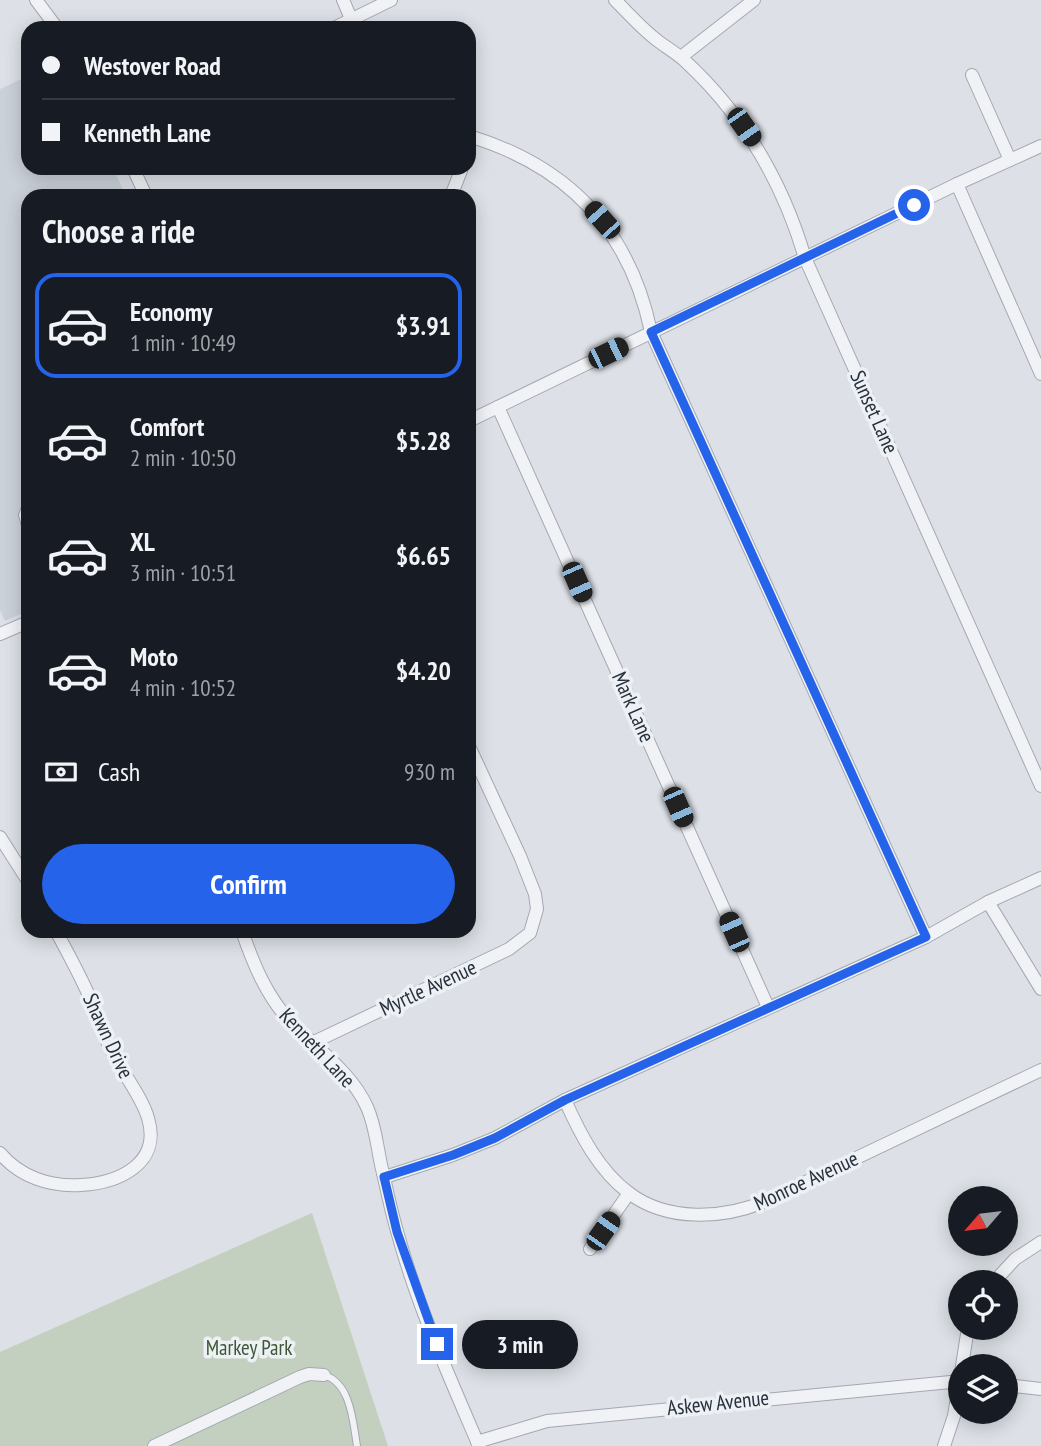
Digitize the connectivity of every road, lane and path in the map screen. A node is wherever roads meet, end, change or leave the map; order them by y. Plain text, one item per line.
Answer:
1 (36, 0) edge
2 (343, 0) edge
3 (391, 0) edge
4 (615, 0) edge
5 (754, 0) edge
6 (52, 21) edge
7 (352, 21) edge
8 (358, 21) edge
9 (681, 57) junction
10 (972, 75) dead end
11 (476, 143) edge
12 (1041, 146) edge
13 (1010, 160) junction
14 (957, 184) junction
15 (805, 258) junction
16 (651, 332) junction
17 (1041, 374) edge
18 (498, 407) junction
19 (476, 418) edge
20 (21, 625) edge
21 (0, 634) edge
22 (476, 765) edge
23 (1041, 786) edge
24 (0, 837) edge
25 (21, 870) edge
26 (1041, 878) edge
27 (988, 902) junction
28 (926, 937) junction
29 (60, 938) edge
30 (245, 938) edge
31 (1041, 989) edge
32 (768, 1007) junction
33 (312, 1043) junction
34 (1041, 1070) edge
35 (565, 1100) junction
36 (0, 1153) edge
37 (384, 1177) junction
38 (629, 1193) junction
39 (1041, 1242) edge
40 (590, 1249) dead end
41 (1005, 1270) edge
42 (324, 1375) joint
43 (948, 1382) edge
44 (1018, 1386) edge
45 (1041, 1389) edge
46 (951, 1424) edge
47 (478, 1444) edge
48 (154, 1446) edge
49 (357, 1446) edge
50 (944, 1446) edge

1 - 6 street
2 - 7 street
3 - 8 street
4 - 9 street, Sunset Lane
5 - 9 street
9 - 15 street, Sunset Lane
10 - 13 street
11 - 16 street
12 - 13 street
13 - 14 street
14 - 15 street
14 - 17 street
15 - 16 street
15 - 23 street, Sunset Lane
16 - 18 street
16 - 28 street
18 - 19 street
18 - 32 street, Mark Lane
20 - 21 street
22 - 33 street, Myrtle Avenue
24 - 25 street
26 - 27 street
27 - 28 street
27 - 31 street
28 - 32 street
29 - 36 street, Shawn Drive
30 - 33 street, Kenneth Lane
32 - 35 street
33 - 37 street, Kenneth Lane
34 - 38 street, Monroe Avenue
35 - 37 street
35 - 38 street, Monroe Avenue
37 - 47 street, Kenneth Lane
38 - 40 street
39 - 41 street
42 - 48 street
42 - 49 lane
43 - 47 street, Askew Avenue
44 - 45 street
46 - 50 street

